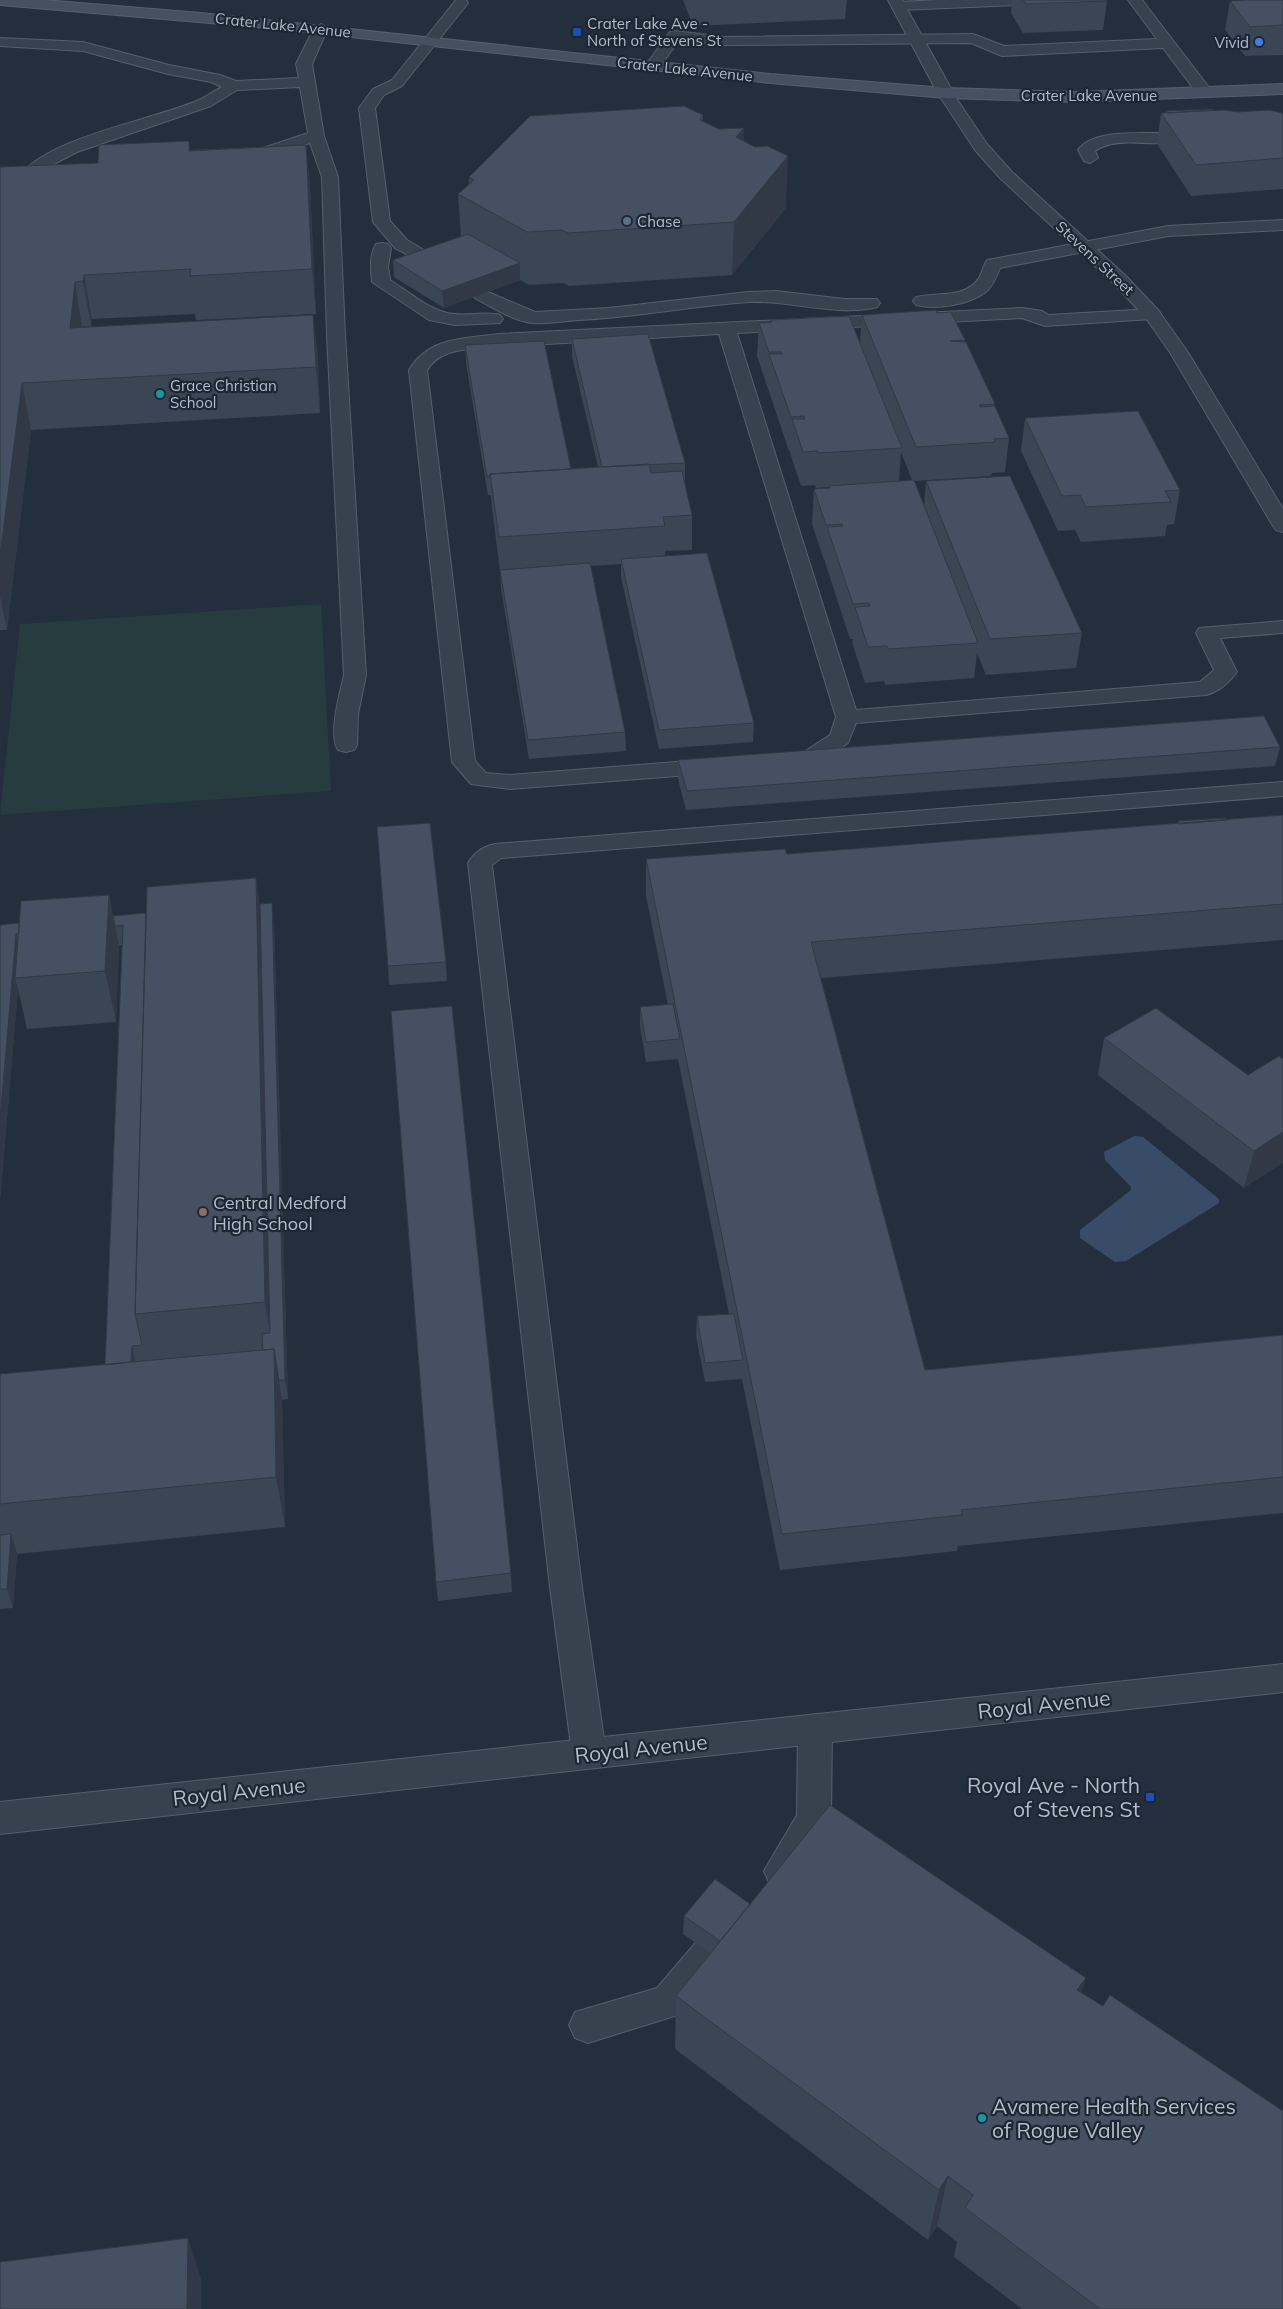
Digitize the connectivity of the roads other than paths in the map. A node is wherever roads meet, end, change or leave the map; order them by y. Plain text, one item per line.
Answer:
1 (1040, 0) edge
2 (1135, 0) edge
3 (0, 1) edge
4 (460, 3) dead end
5 (897, 3) edge
6 (321, 28) junction
7 (915, 38) junction
8 (432, 40) junction
9 (0, 42) edge
10 (1167, 43) junction
11 (654, 65) junction
12 (308, 82) junction
13 (234, 86) junction
14 (1283, 89) edge
15 (945, 92) junction
16 (1205, 93) junction
17 (1168, 134) edge
18 (316, 136) junction
19 (1090, 158) dead end
20 (240, 160) edge
21 (48, 180) edge
22 (382, 222) junction
23 (1283, 225) edge
24 (1084, 246) junction
25 (382, 248) junction
26 (438, 258) edge
27 (403, 265) edge
28 (502, 287) edge
29 (481, 294) edge
30 (908, 301) dead end
31 (459, 302) edge
32 (890, 302) dead end
33 (1152, 314) junction
34 (565, 316) junction
35 (533, 318) junction
36 (494, 319) junction
37 (726, 328) junction
38 (1283, 526) edge
39 (1283, 627) edge
40 (847, 717) junction
41 (346, 745) dead end
42 (772, 762) edge
43 (734, 765) edge
44 (1283, 789) edge
45 (1283, 1678) edge
46 (816, 1729) junction
47 (589, 1754) junction
48 (0, 1818) edge
49 (588, 2025) dead end

1 - 5 street
2 - 10 street
3 - 6 main road, Crater Lake Avenue
4 - 8 street
5 - 7 street, Stevens Street
6 - 8 main road, Crater Lake Avenue
6 - 12 street
7 - 10 street
7 - 11 street
7 - 15 street, Stevens Street
8 - 11 main road, Crater Lake Avenue
8 - 22 street
9 - 13 street
10 - 16 street
11 - 15 main road, Crater Lake Avenue
12 - 13 street
12 - 18 street
13 - 21 street
14 - 16 main road, Crater Lake Avenue
15 - 16 main road, Crater Lake Avenue
15 - 24 street, Stevens Street
17 - 19 street
18 - 20 street
18 - 41 street
22 - 25 street
22 - 26 street
23 - 24 street
24 - 30 street
24 - 33 street, Stevens Street
25 - 27 street
25 - 36 street
28 - 34 street
29 - 35 street
31 - 36 street
32 - 34 street
33 - 37 street
33 - 38 street, Stevens Street
34 - 35 street
35 - 36 street
37 - 40 street
37 - 43 street
39 - 40 street
40 - 42 street
44 - 47 street
45 - 46 street, Royal Avenue
46 - 47 street, Royal Avenue
46 - 49 street
47 - 48 street, Royal Avenue

